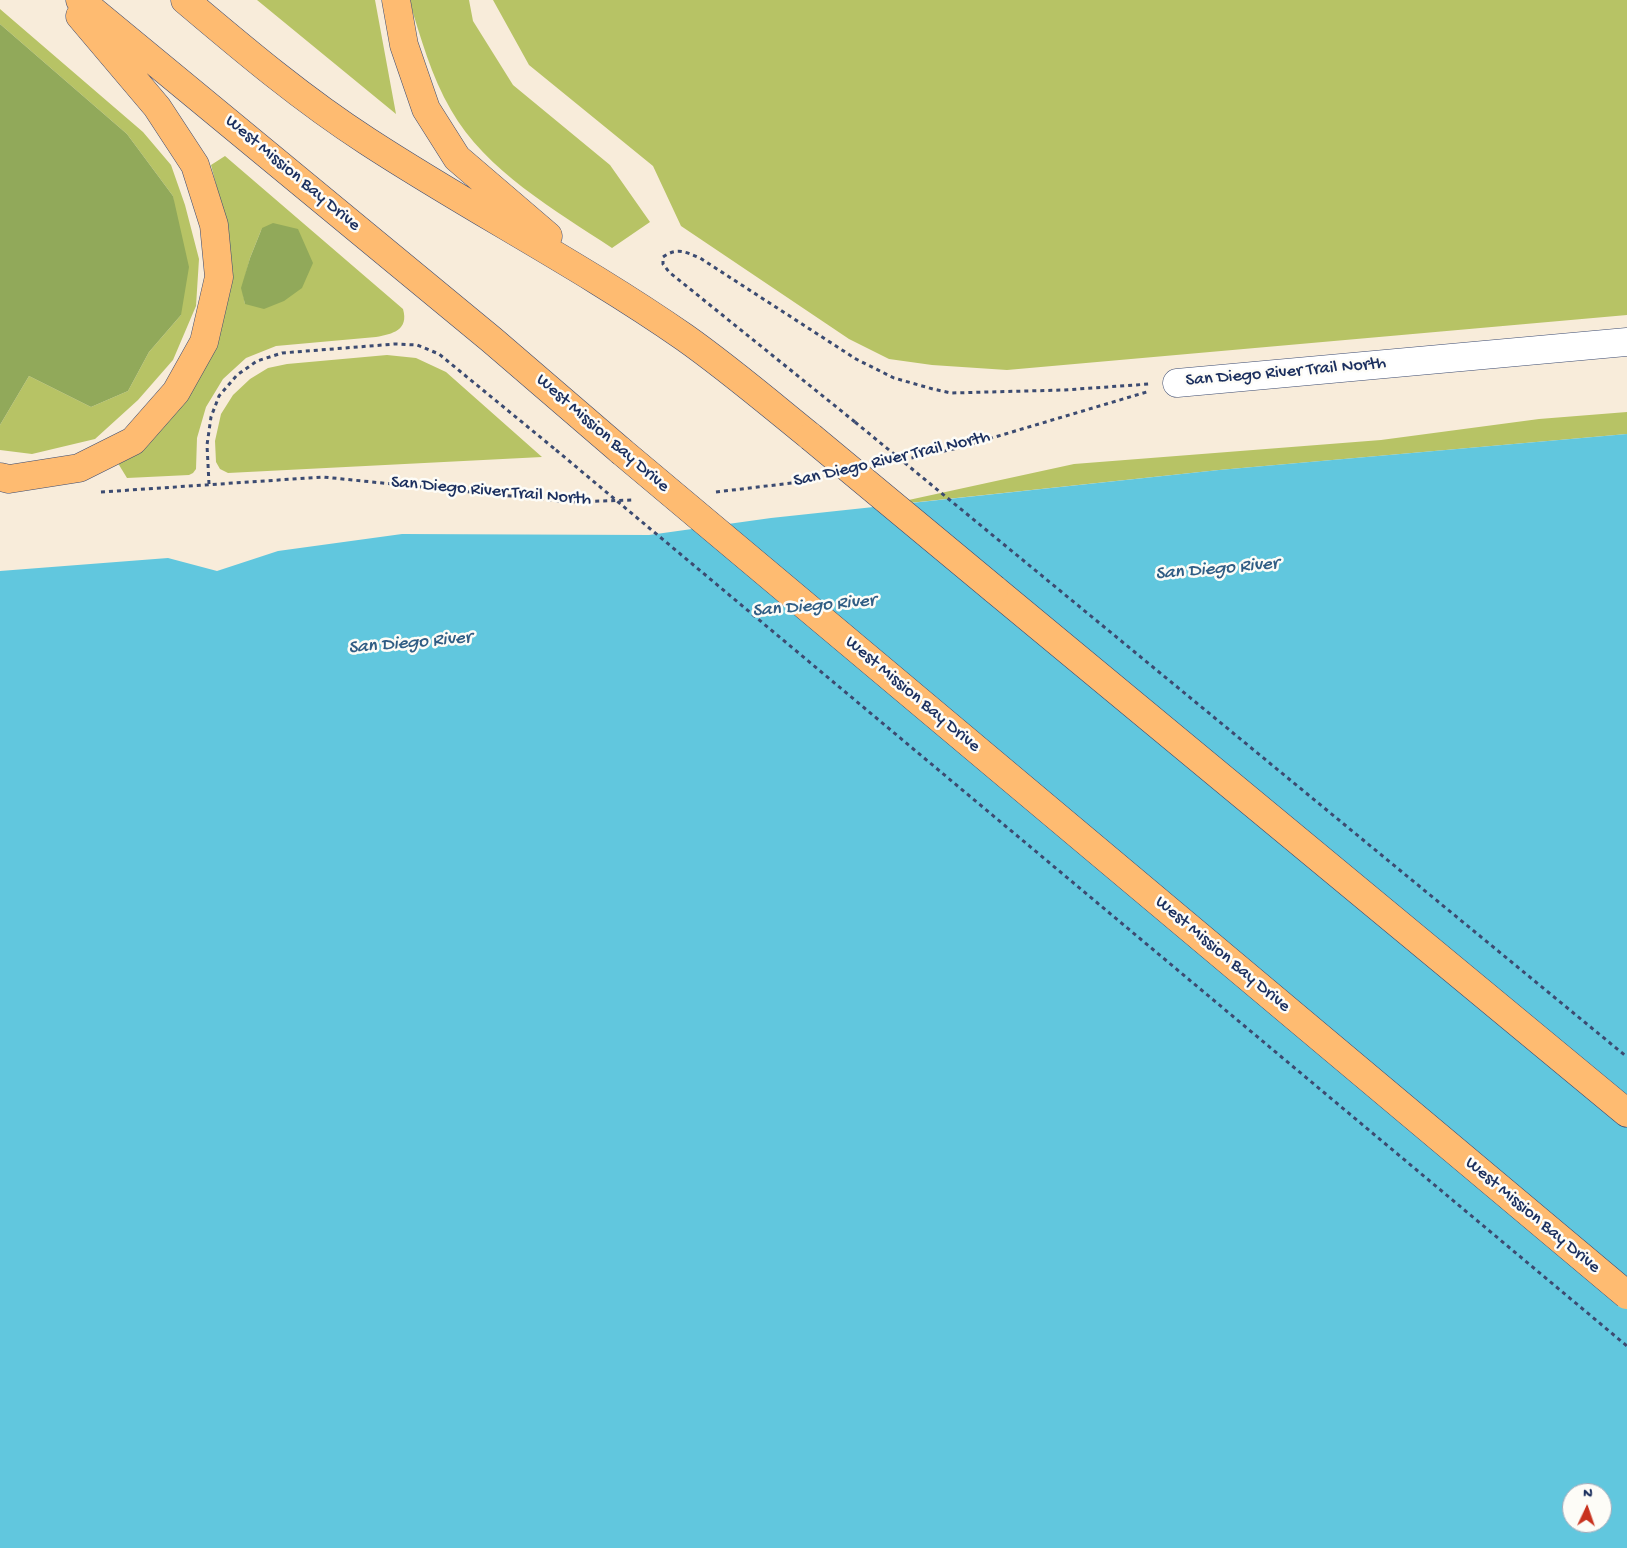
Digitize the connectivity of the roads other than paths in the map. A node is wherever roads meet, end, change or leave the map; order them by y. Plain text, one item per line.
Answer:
1 (66, 0) edge
2 (80, 0) edge
3 (185, 0) edge
4 (396, 0) edge
5 (614, 292) junction
6 (1627, 342) edge
7 (1177, 383) road end
8 (0, 477) edge
9 (1627, 1113) edge
10 (1627, 1296) edge

1 - 8 main road
2 - 10 main road, West Mission Bay Drive, bridge
3 - 5 main road
4 - 5 main road
5 - 9 main road, bridge
6 - 7 street, San Diego River Trail North

